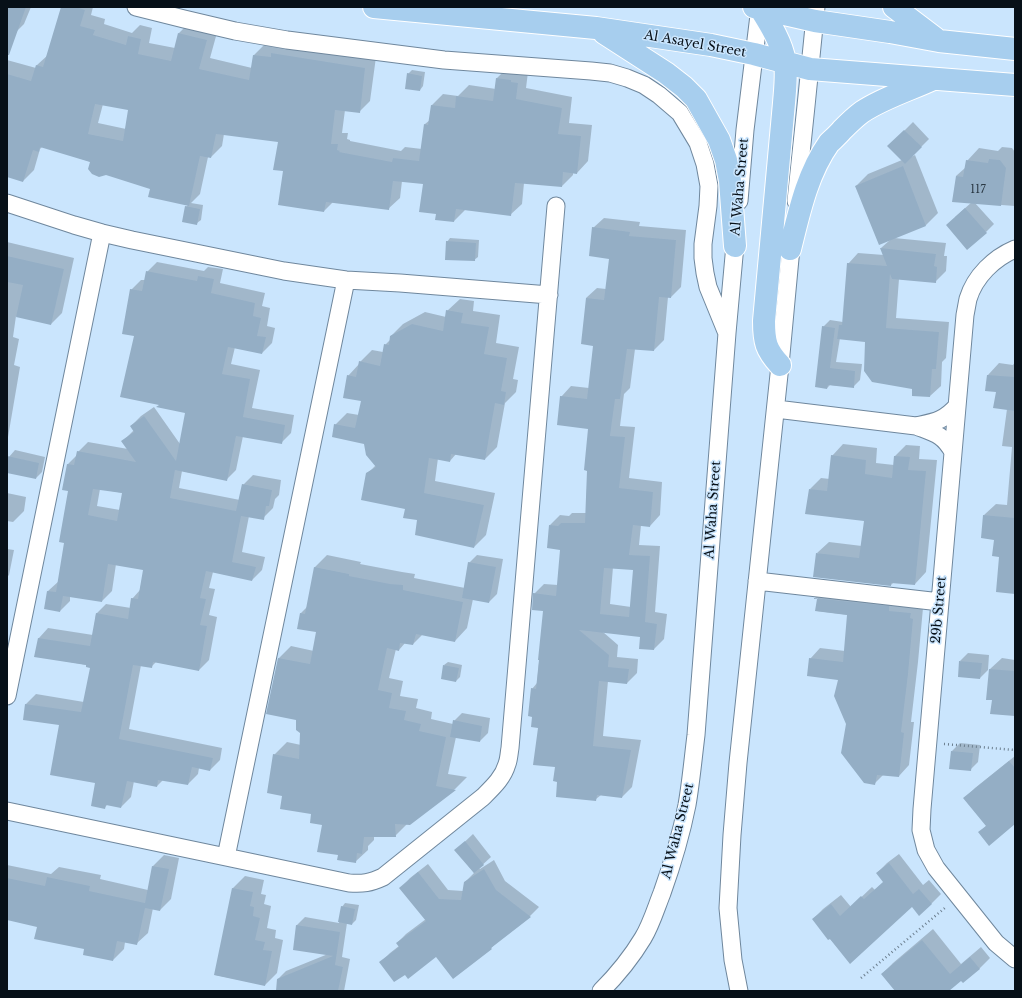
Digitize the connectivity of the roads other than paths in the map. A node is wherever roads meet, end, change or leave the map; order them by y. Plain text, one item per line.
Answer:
1 (136, 7) edge
2 (374, 7) edge
3 (758, 7) edge
4 (894, 7) edge
5 (786, 11) edge
6 (815, 14) edge
7 (596, 28) junction
8 (939, 41) junction
9 (1015, 49) edge
10 (754, 54) junction
11 (785, 62) junction
12 (810, 69) junction
13 (934, 79) junction
14 (1015, 85) edge
15 (7, 203) edge
16 (556, 206) dead end
17 (102, 233) junction
18 (1015, 244) edge
19 (735, 246) junction
20 (790, 248) junction
21 (346, 280) junction
22 (549, 295) junction
23 (727, 333) junction
24 (780, 365) junction
25 (957, 406) junction
26 (776, 409) junction
27 (916, 426) junction
28 (953, 452) junction
29 (757, 581) junction
30 (940, 602) junction
31 (7, 696) edge
32 (7, 811) edge
33 (226, 856) junction
34 (1015, 960) edge
35 (601, 991) edge
36 (739, 991) edge

1 - 23 street
2 - 7 main road, Al Asayel Street
3 - 5 main road
3 - 10 street, Al Waha Street
3 - 11 main road
4 - 8 main road
5 - 6 main road
5 - 12 main road
6 - 8 main road
6 - 12 street
7 - 10 main road, Al Asayel Street
7 - 19 main road
8 - 9 main road
10 - 11 main road, Al Asayel Street
10 - 19 street, Al Waha Street
11 - 12 main road, Al Asayel Street
11 - 24 main road
12 - 13 main road, Al Asayel Street
12 - 20 street
13 - 14 main road, Al Asayel Street
13 - 20 main road
15 - 17 street
16 - 22 street
17 - 21 street
17 - 31 street
18 - 25 street, 29b Street
19 - 23 street, Al Waha Street
20 - 24 street
21 - 22 street
21 - 33 street
22 - 33 street
23 - 35 street, Al Waha Street
24 - 26 street
25 - 27 street
25 - 28 street, 29b Street
26 - 27 street
26 - 29 street
27 - 28 street
28 - 30 street, 29b Street
29 - 30 street
29 - 36 street
30 - 34 street, 29b Street
32 - 33 street

